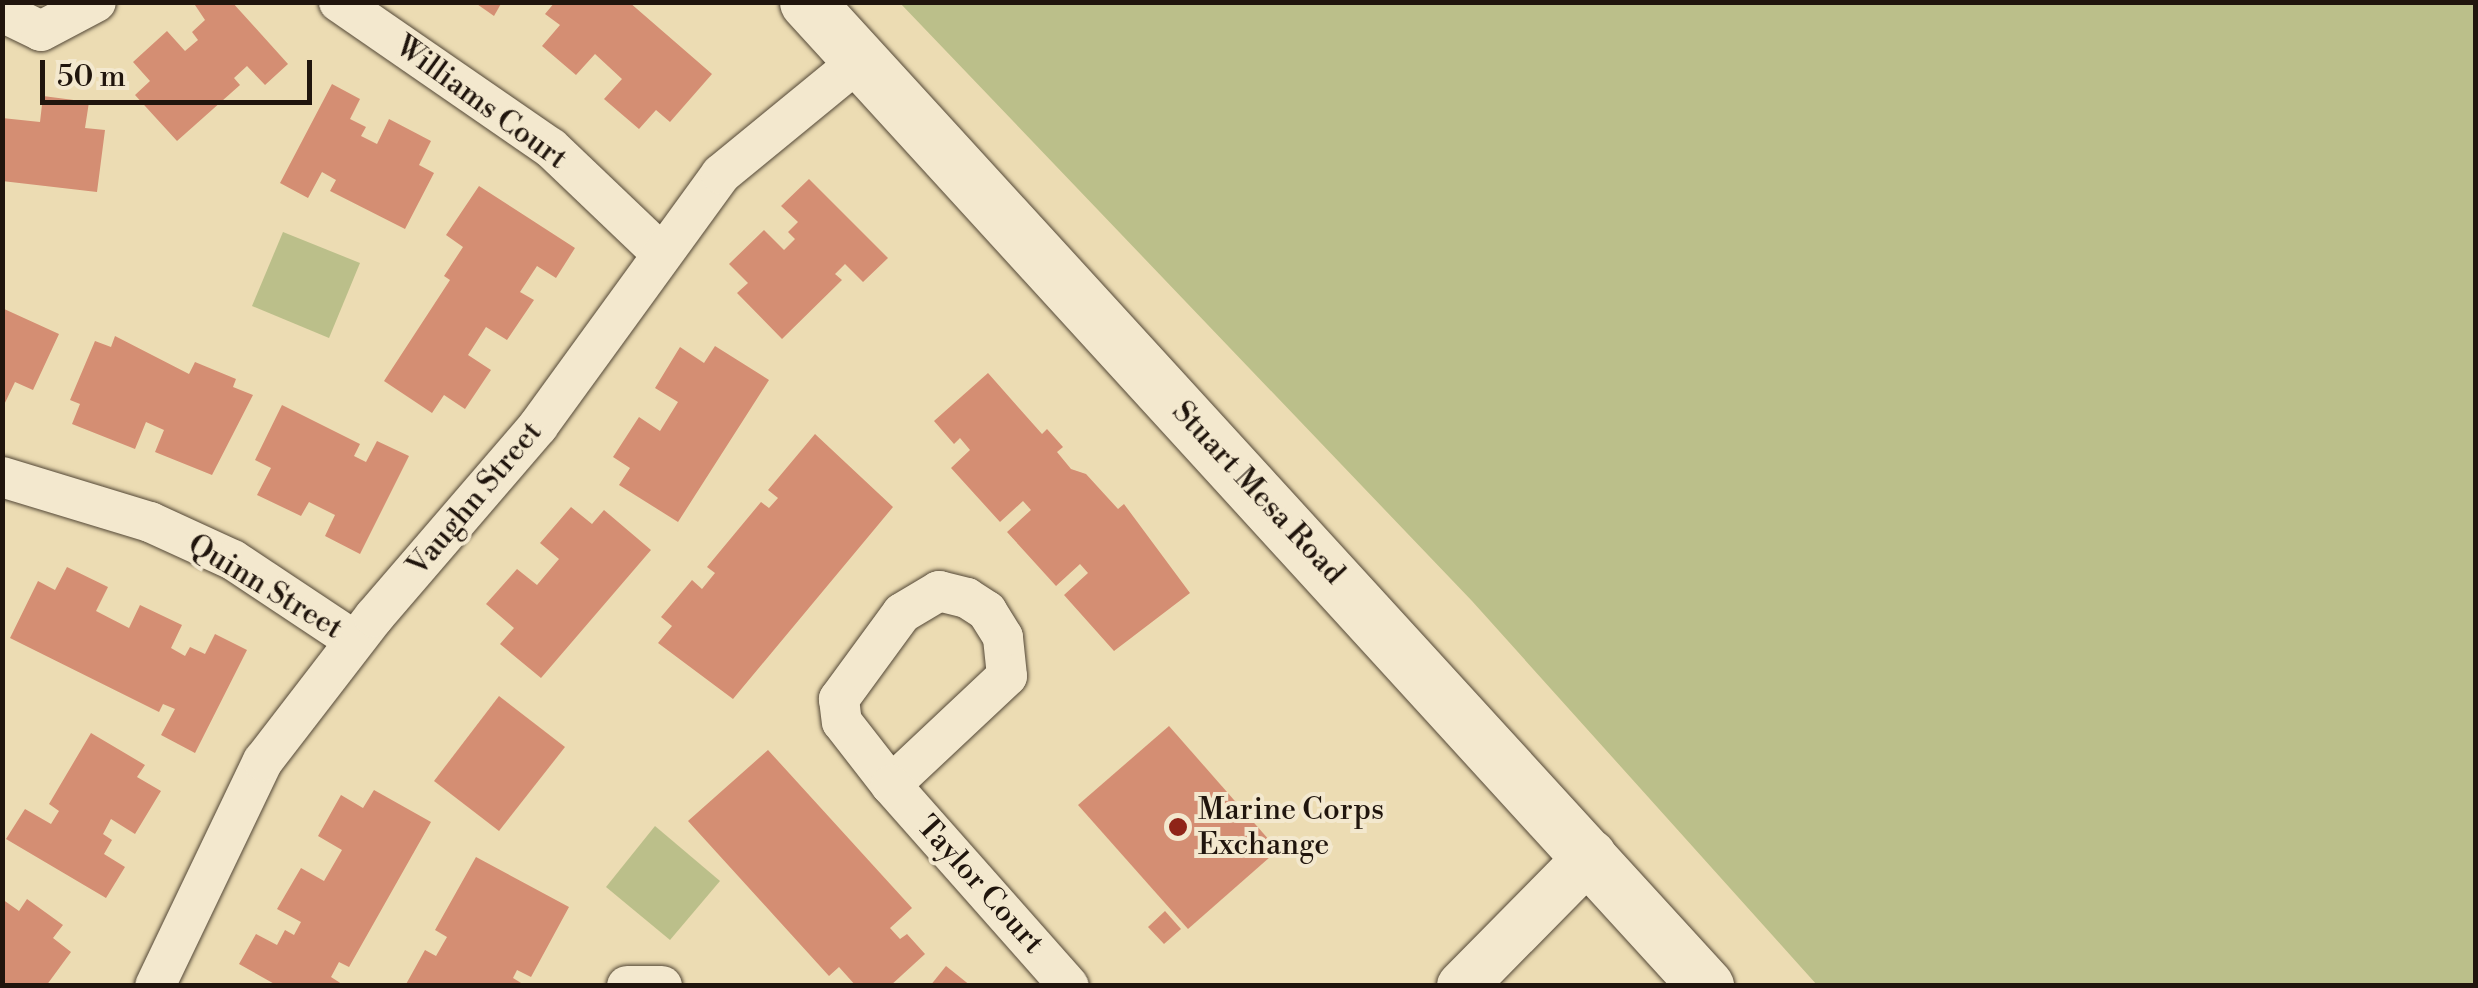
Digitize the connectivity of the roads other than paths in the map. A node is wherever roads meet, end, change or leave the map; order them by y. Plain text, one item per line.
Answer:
1 (96, 2) edge
2 (339, 2) edge
3 (807, 2) edge
4 (2, 12) edge
5 (860, 61) junction
6 (661, 253) junction
7 (2, 477) edge
8 (356, 641) junction
9 (892, 785) junction
10 (1591, 855) junction
11 (155, 986) edge
12 (627, 986) edge
13 (662, 986) edge
14 (1070, 986) edge
15 (1462, 986) edge
16 (1706, 986) edge

1 - 4 street
2 - 6 street, Williams Court
3 - 5 main road, Stuart Mesa Road
5 - 6 street, Vaughn Street
5 - 10 main road, Stuart Mesa Road
6 - 8 street, Vaughn Street
7 - 8 street, Quinn Street
8 - 11 street, Vaughn Street
9 - 9 street, Taylor Court
9 - 14 street, Taylor Court
10 - 15 street
10 - 16 main road, Stuart Mesa Road
12 - 13 street

